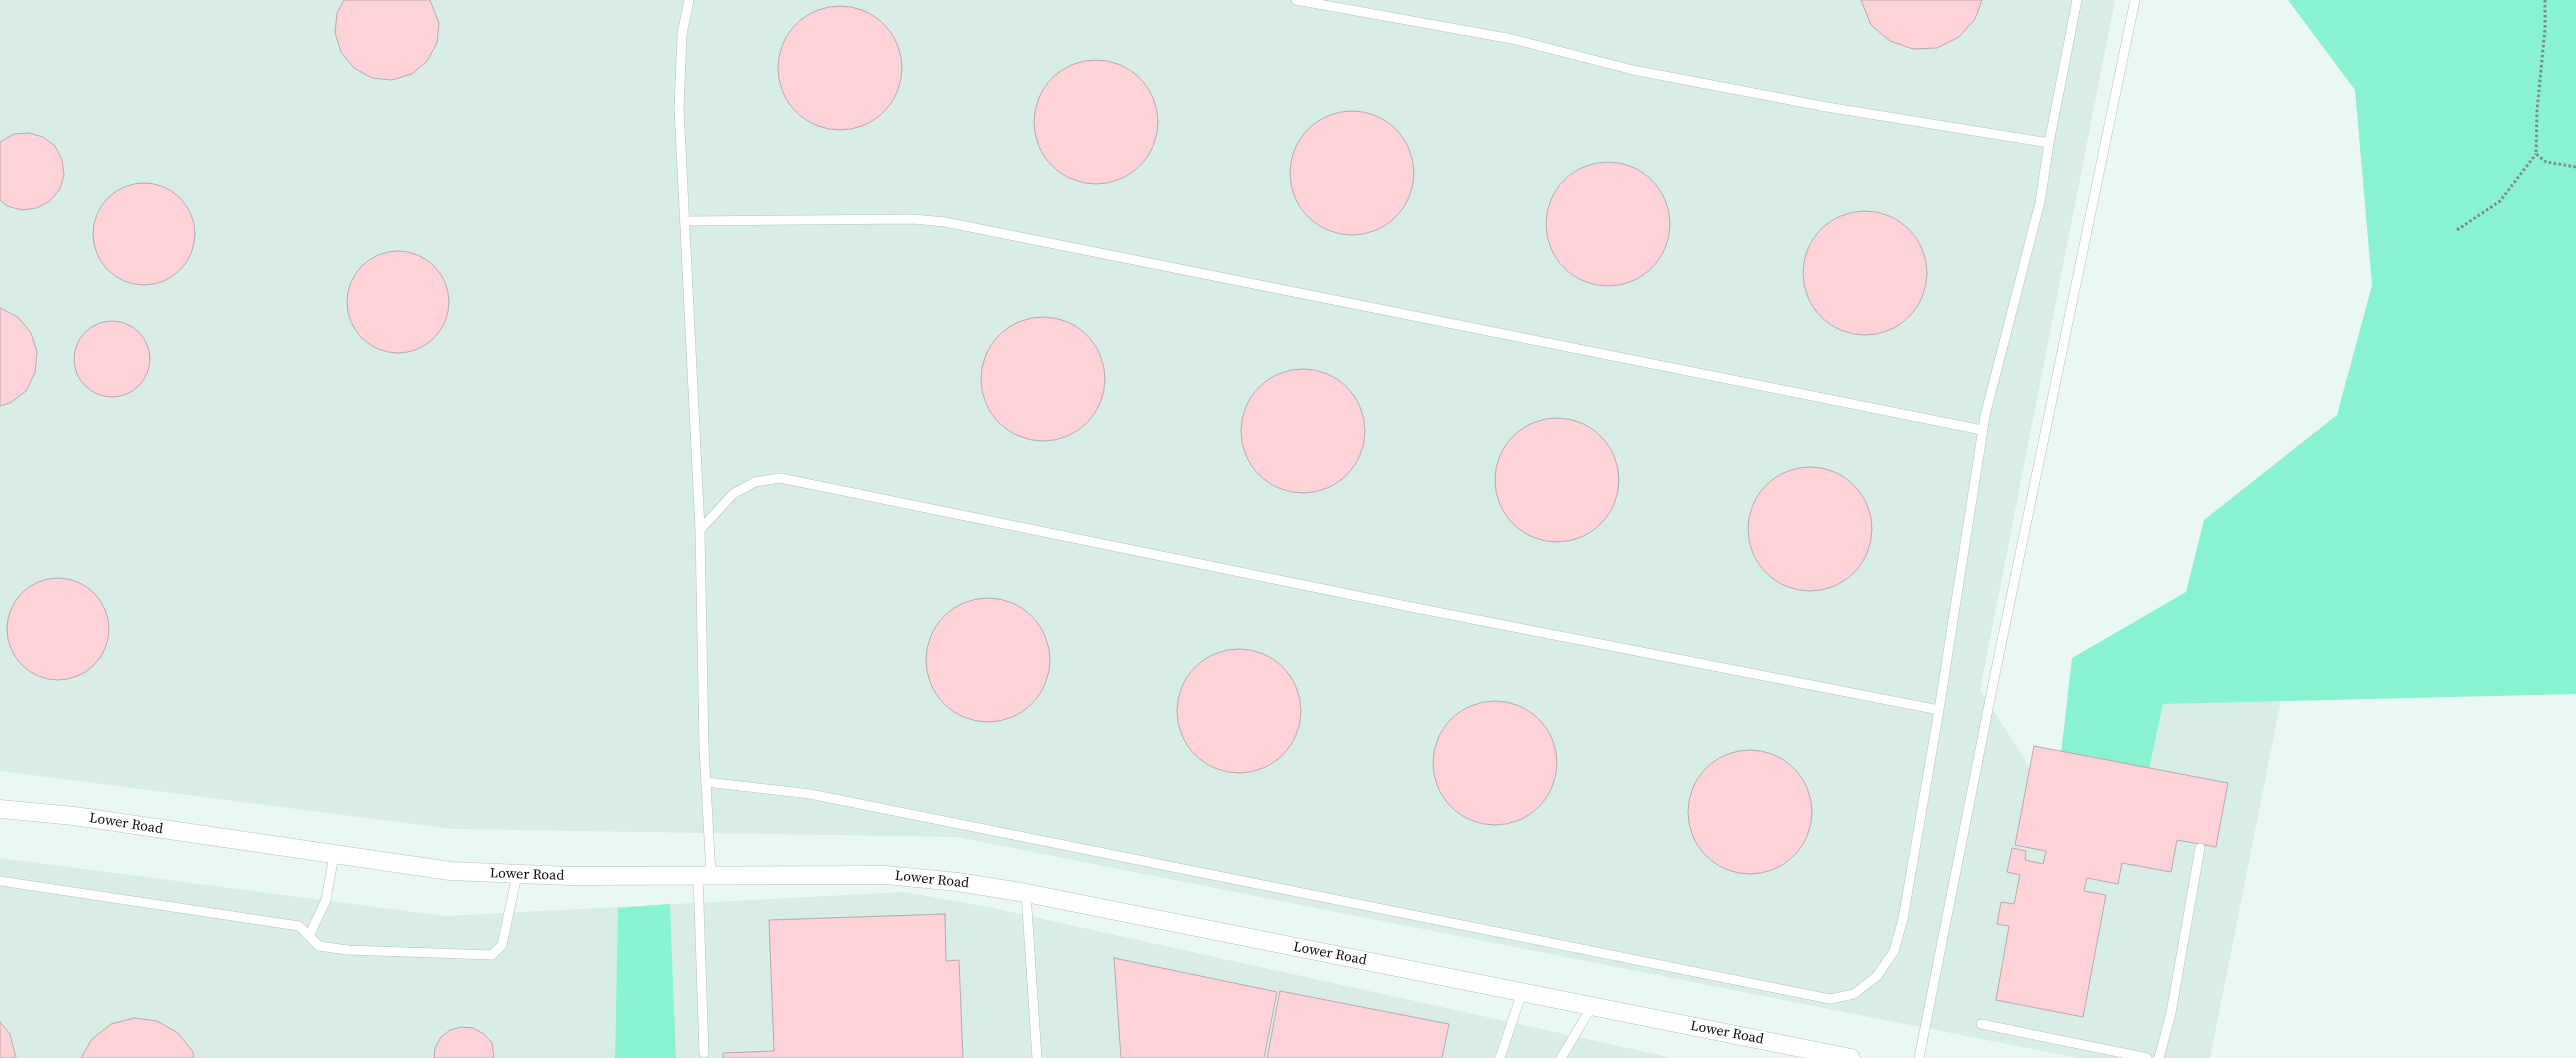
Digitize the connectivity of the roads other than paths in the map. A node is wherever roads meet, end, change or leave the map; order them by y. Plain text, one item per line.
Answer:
1 (688, 0) edge
2 (1296, 0) edge
3 (2076, 0) edge
4 (2134, 0) edge
5 (2049, 143) junction
6 (685, 222) junction
7 (1982, 430) junction
8 (700, 530) junction
9 (1940, 710) junction
10 (706, 782) junction
11 (0, 809) edge
12 (2200, 848) dead end
13 (334, 855) junction
14 (517, 875) junction
15 (704, 875) junction
16 (0, 881) edge
17 (1026, 893) junction
18 (309, 936) junction
19 (1522, 992) junction
20 (1592, 1006) junction
21 (1981, 1024) dead end
22 (704, 1053) dead end
23 (1827, 1056) edge
24 (1037, 1058) edge
25 (1500, 1058) edge
26 (1560, 1058) edge
27 (1851, 1058) edge
28 (1919, 1058) edge
29 (2147, 1058) edge
30 (2158, 1058) edge

1 - 6 lane
2 - 5 lane
3 - 5 lane
4 - 28 lane
5 - 7 lane
6 - 7 lane
6 - 8 lane
7 - 9 lane
8 - 9 lane
8 - 10 lane
9 - 10 lane
10 - 15 lane
11 - 13 street, Lower Road
12 - 30 lane
13 - 14 street, Lower Road
13 - 18 lane
14 - 15 street, Lower Road
14 - 18 lane
15 - 17 street, Lower Road
15 - 22 lane
16 - 18 lane
17 - 19 street, Lower Road
17 - 24 lane
19 - 20 street, Lower Road
19 - 25 lane
20 - 23 street, Lower Road
20 - 26 lane
21 - 29 lane
23 - 27 street, Lower Road

